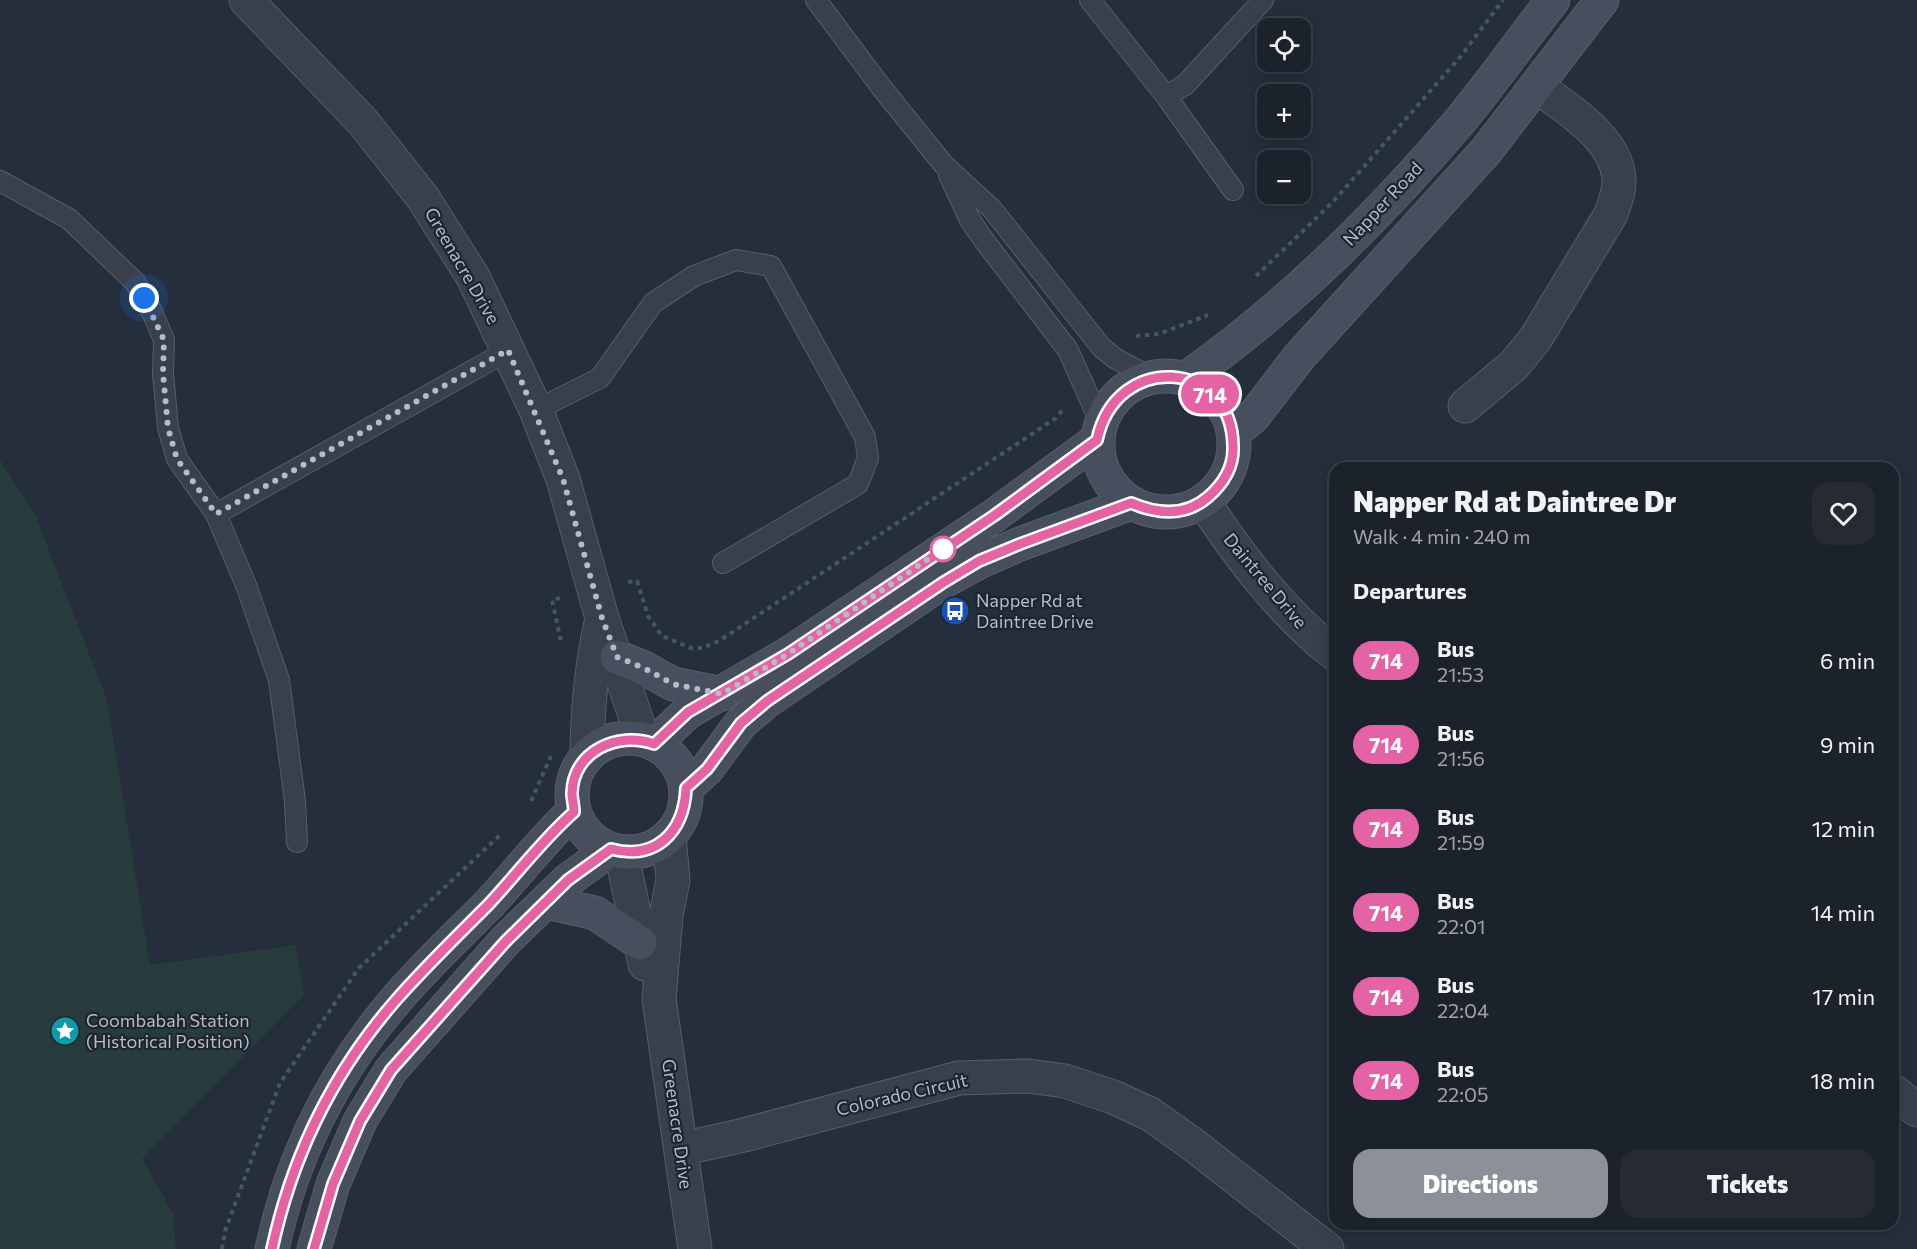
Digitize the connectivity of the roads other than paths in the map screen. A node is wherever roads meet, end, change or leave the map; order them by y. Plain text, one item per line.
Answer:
1 (246, 0) edge
2 (816, 0) edge
3 (1090, 0) edge
4 (1263, 0) edge
5 (1553, 0) edge
6 (1602, 0) edge
7 (1537, 86) junction
8 (1166, 96) junction
9 (944, 165) junction
10 (0, 181) edge
11 (1233, 190) dead end
12 (1045, 274) junction
13 (1023, 291) junction
14 (508, 350) junction
15 (1152, 378) junction
16 (1185, 379) junction
17 (1465, 406) dead end
18 (536, 410) junction
19 (1099, 432) junction
20 (1233, 433) junction
21 (1203, 501) junction
22 (1131, 503) junction
23 (216, 514) junction
24 (723, 563) dead end
25 (599, 604) junction
26 (1329, 649) edge
27 (617, 657) junction
28 (722, 694) junction
29 (648, 742) junction
30 (587, 757) junction
31 (686, 788) junction
32 (574, 812) junction
33 (669, 836) junction
34 (297, 842) dead end
35 (616, 851) junction
36 (546, 902) junction
37 (640, 944) junction
38 (659, 999) junction
39 (1899, 1096) edge
40 (1917, 1110) edge
41 (681, 1149) junction
42 (272, 1249) edge
43 (315, 1249) edge
44 (695, 1249) edge
45 (1327, 1249) edge

1 - 14 street, Greenacre Drive
2 - 9 lane
3 - 8 lane
4 - 8 lane
5 - 16 main road, Napper Road
6 - 7 main road
7 - 17 street
7 - 20 main road
8 - 11 lane
9 - 12 lane
9 - 13 lane
10 - 23 lane
12 - 13 lane
12 - 15 lane
13 - 19 lane
14 - 18 street, Greenacre Drive
14 - 23 lane
15 - 16 main road
15 - 19 main road
16 - 20 main road
18 - 24 lane
18 - 25 street, Greenacre Drive
19 - 22 main road
19 - 28 main road
20 - 21 main road
21 - 22 main road
21 - 26 street, Daintree Drive
22 - 31 main road
23 - 34 lane
25 - 27 street, Greenacre Drive
25 - 30 street
27 - 28 main road
27 - 29 street, Greenacre Drive
28 - 29 main road
29 - 30 main road
29 - 31 main road
30 - 32 main road
31 - 33 main road
32 - 35 main road
32 - 42 main road
33 - 35 main road
33 - 38 street, Greenacre Drive
35 - 36 main road
35 - 37 street, Greenacre Drive
36 - 37 main road
36 - 43 main road
37 - 38 street, Greenacre Drive
38 - 41 street, Greenacre Drive
39 - 40 street
41 - 44 street, Greenacre Drive
41 - 45 street, Colorado Circuit

